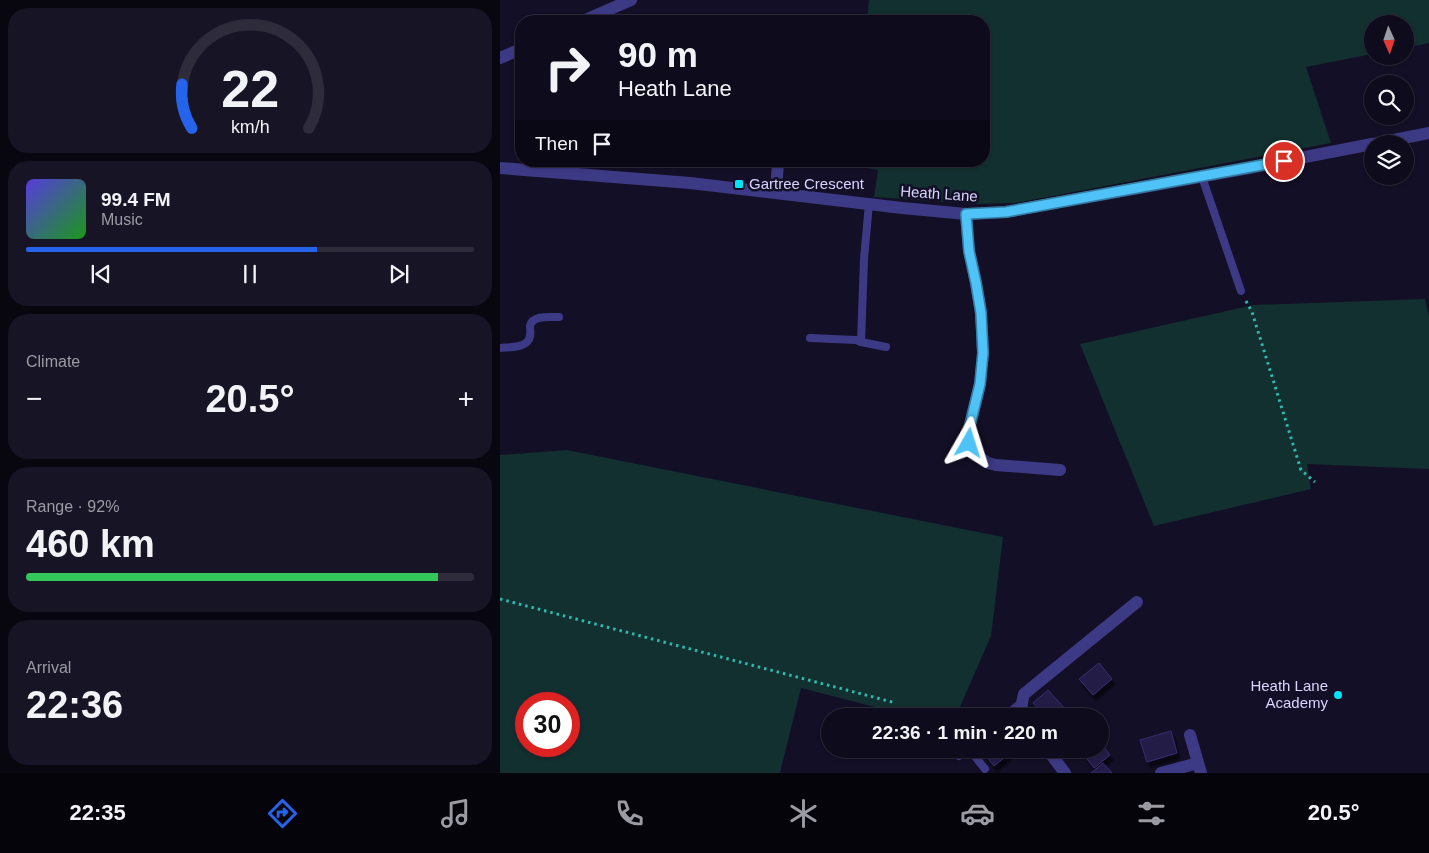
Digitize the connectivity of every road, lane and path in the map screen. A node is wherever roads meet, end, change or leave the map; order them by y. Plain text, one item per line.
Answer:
1 (631, 0) edge
2 (597, 15) edge
3 (515, 52) edge
4 (500, 58) edge
5 (1429, 133) edge
6 (1414, 136) edge
7 (1364, 146) edge
8 (778, 167) edge
9 (500, 168) edge
10 (1202, 177) junction
11 (776, 194) junction
12 (870, 204) junction
13 (966, 214) junction
14 (1241, 291) joint
15 (559, 317) dead end
16 (810, 338) dead end
17 (861, 342) junction
18 (886, 346) dead end
19 (500, 348) edge
20 (1060, 470) dead end
21 (1315, 482) dead end
22 (500, 599) edge
23 (1137, 602) dead end
24 (896, 702) dead end
25 (1021, 703) junction
26 (1015, 708) edge
27 (1022, 708) edge
28 (1190, 735) dead end
29 (976, 758) edge
30 (1054, 758) edge
31 (1199, 768) edge
32 (985, 769) dead end
33 (1065, 773) edge
34 (1161, 773) edge

1 - 2 street
3 - 4 street
5 - 6 street, Heath Lane
7 - 10 street, Heath Lane
8 - 11 street
9 - 11 street, Heath Lane
10 - 13 street, Heath Lane
10 - 14 lane
11 - 12 street, Heath Lane
12 - 13 street, Heath Lane
12 - 17 lane
13 - 20 street
14 - 21 path
15 - 19 lane
16 - 17 lane
17 - 18 lane
22 - 24 path
23 - 25 street
25 - 26 lane
25 - 27 street
28 - 31 street
29 - 32 lane
30 - 33 street
31 - 34 street

